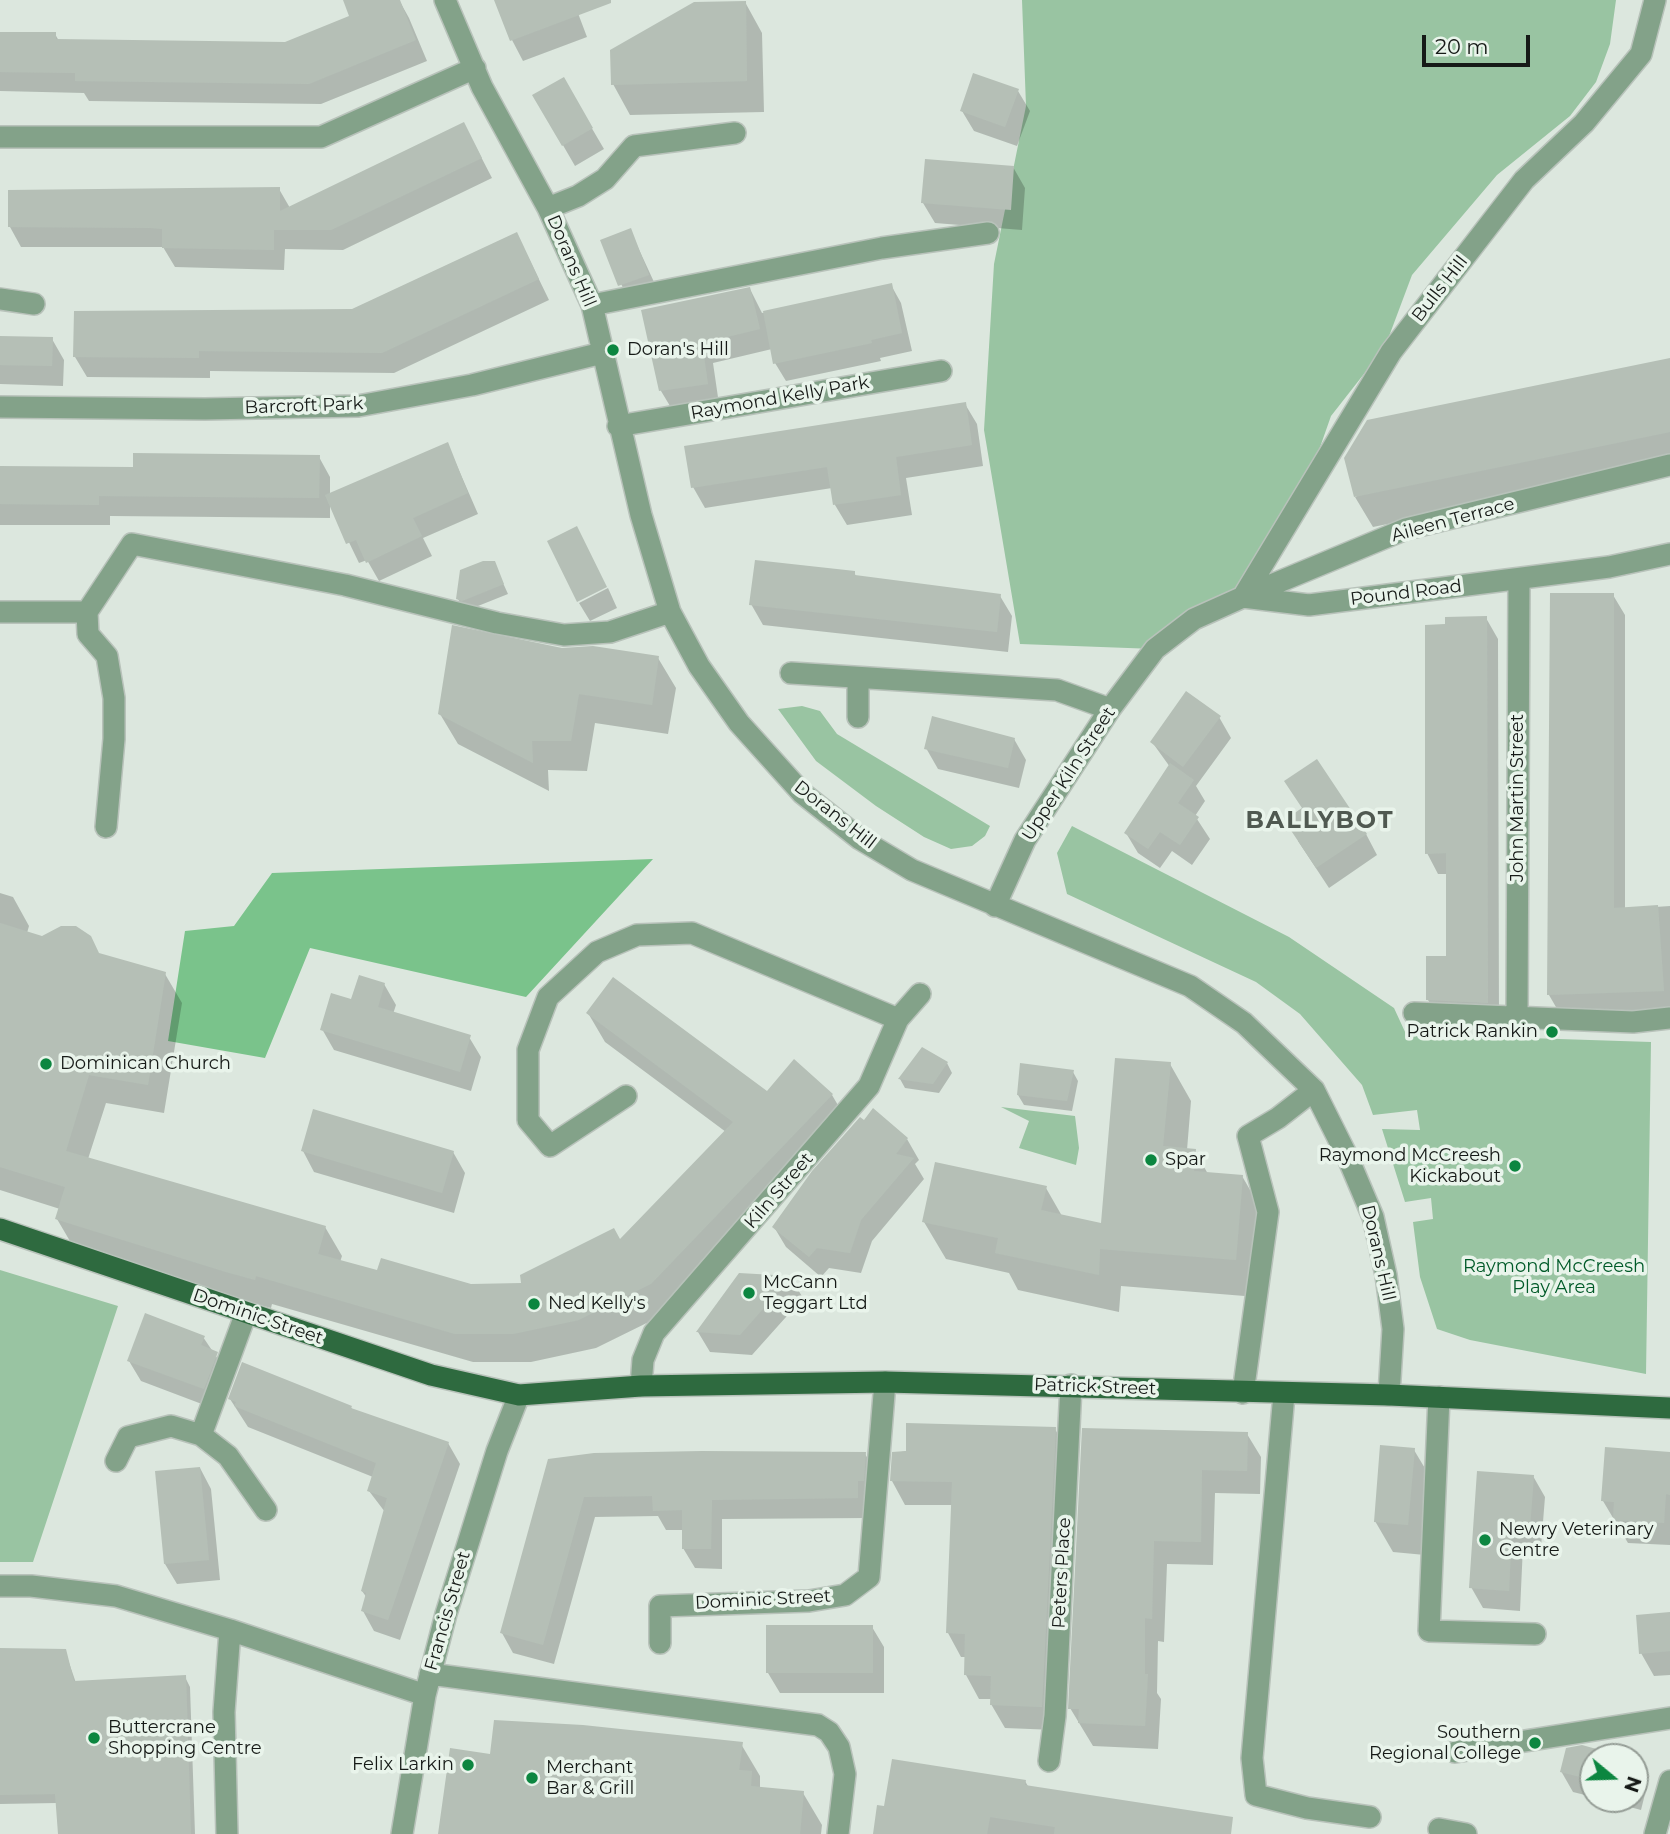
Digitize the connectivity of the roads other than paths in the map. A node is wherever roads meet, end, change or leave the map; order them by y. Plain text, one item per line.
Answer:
1 (445, 0) edge
2 (1655, 0) edge
3 (474, 68) junction
4 (735, 133) dead end
5 (0, 137) edge
6 (548, 208) junction
7 (988, 233) dead end
8 (0, 299) edge
9 (34, 304) dead end
10 (592, 305) junction
11 (602, 354) junction
12 (941, 371) dead end
13 (0, 407) edge
14 (618, 426) junction
15 (1670, 465) edge
16 (1670, 554) edge
17 (1519, 579) junction
18 (1243, 597) junction
19 (0, 612) edge
20 (87, 612) junction
21 (670, 612) junction
22 (791, 673) dead end
23 (858, 678) junction
24 (1110, 709) junction
25 (858, 717) dead end
26 (106, 827) dead end
27 (995, 906) junction
28 (920, 994) dead end
29 (1414, 1013) dead end
30 (1517, 1017) junction
31 (1670, 1018) edge
32 (898, 1019) junction
33 (1314, 1090) junction
34 (626, 1096) dead end
35 (0, 1229) edge
36 (246, 1313) junction
37 (885, 1382) junction
38 (1071, 1385) junction
39 (641, 1387) junction
40 (1243, 1392) junction
41 (1284, 1394) junction
42 (519, 1395) junction
43 (1389, 1395) junction
44 (1439, 1397) junction
45 (1670, 1408) edge
46 (201, 1435) junction
47 (116, 1461) dead end
48 (266, 1510) dead end
49 (0, 1587) edge
50 (230, 1630) junction
51 (1535, 1634) dead end
52 (660, 1643) dead end
53 (430, 1674) junction
54 (425, 1695) junction
55 (1670, 1718) edge
56 (1455, 1752) dead end
57 (1049, 1761) dead end
58 (1670, 1781) edge
59 (1370, 1817) dead end
60 (1439, 1829) dead end
61 (227, 1834) edge
62 (402, 1834) edge
63 (838, 1834) edge
64 (1466, 1834) edge
65 (1655, 1834) edge

1 - 3 street, Dorans Hill
2 - 18 street, Bulls Hill
3 - 5 street
3 - 6 street, Dorans Hill
4 - 6 street
6 - 10 street, Dorans Hill
7 - 10 street
8 - 9 street
10 - 11 street, Dorans Hill
11 - 13 street, Barcroft Park
11 - 14 street, Dorans Hill
12 - 14 street, Raymond Kelly Park
14 - 21 street, Dorans Hill
15 - 18 street, Aileen Terrace
16 - 17 street, Pound Road
17 - 18 street, Pound Road
17 - 30 street, John Martin Street
18 - 24 street, Upper Kiln Street
19 - 20 street
20 - 21 street
20 - 26 street
21 - 27 street, Dorans Hill
22 - 23 street
23 - 24 street
23 - 25 street
24 - 27 street, Upper Kiln Street
27 - 33 street, Dorans Hill
28 - 32 street, Kiln Street
29 - 30 street
30 - 31 street
32 - 34 street
32 - 39 street, Kiln Street
33 - 40 street
33 - 43 street, Dorans Hill
35 - 36 main road, Dominic Street
36 - 42 main road, Dominic Street
36 - 46 street
37 - 38 main road, Patrick Street
37 - 39 main road, Patrick Street
37 - 52 street, Dominic Street
38 - 40 main road, Patrick Street
38 - 57 street, Peters Place
39 - 42 main road, Patrick Street
40 - 41 main road, Patrick Street
41 - 43 main road, Patrick Street
41 - 59 street
42 - 53 street, Francis Street
43 - 44 main road, Patrick Street
44 - 45 main road, Patrick Street
44 - 51 street
46 - 47 street
46 - 48 street
49 - 50 street
50 - 54 street
50 - 61 street
53 - 54 street, Francis Street
53 - 63 street
54 - 62 street, Francis Street
55 - 56 street
58 - 65 street
60 - 64 street

